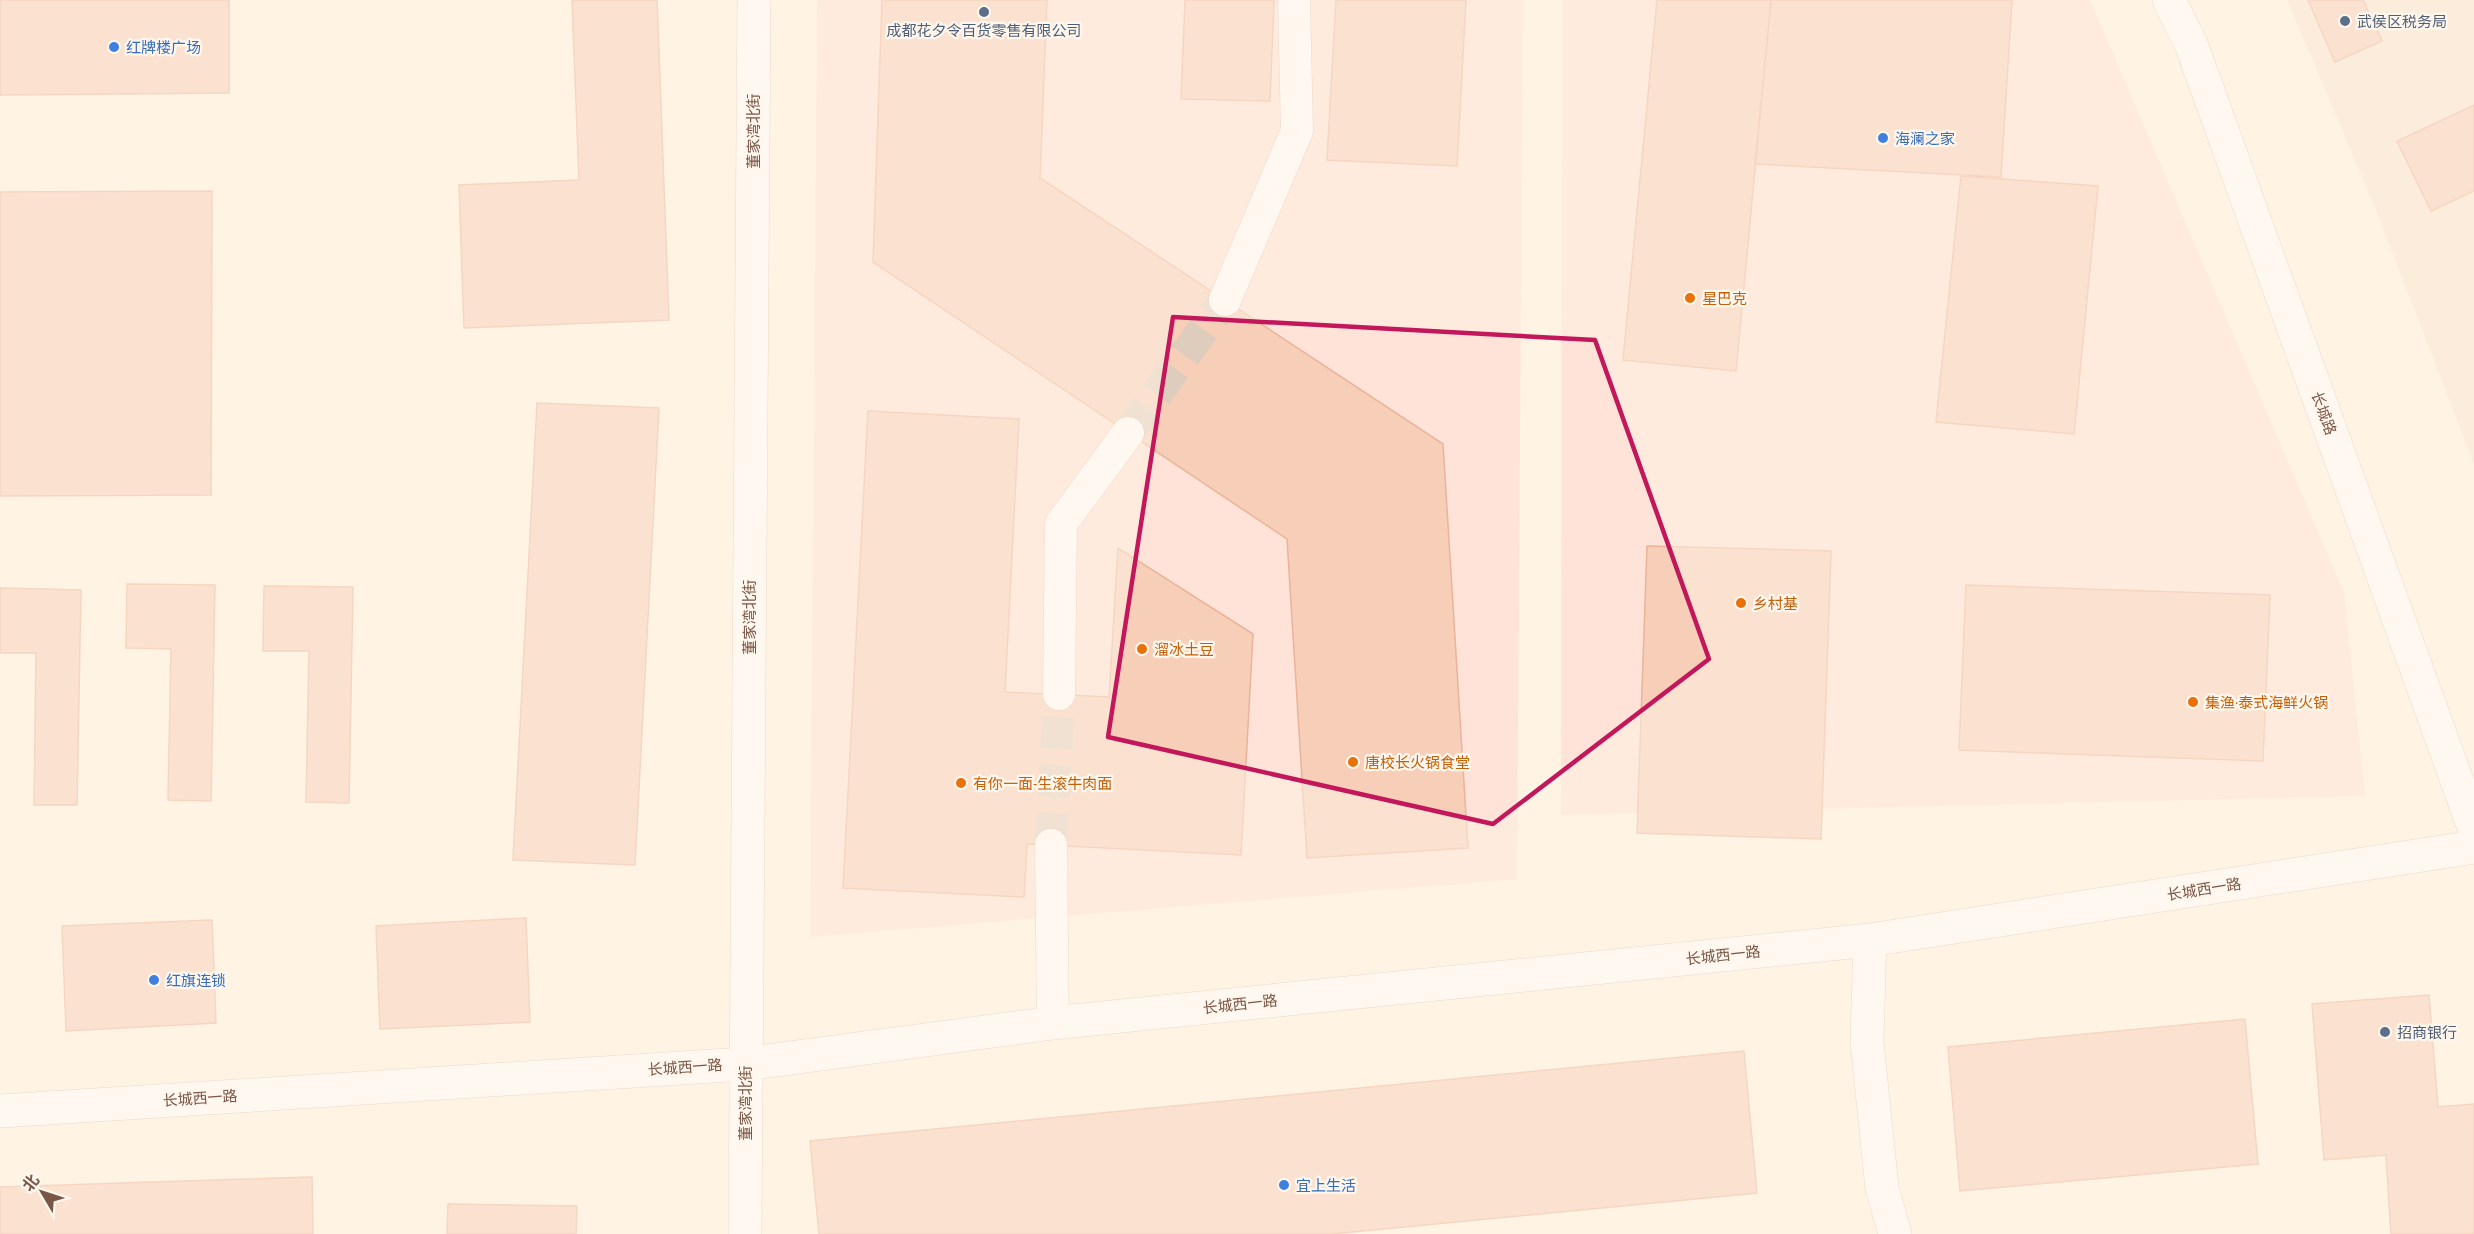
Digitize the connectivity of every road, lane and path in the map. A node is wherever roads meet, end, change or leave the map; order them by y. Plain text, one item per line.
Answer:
1 (754, 0) edge
2 (1294, 0) edge
3 (2169, 0) edge
4 (1226, 300) tunnel mouth
5 (1128, 433) tunnel mouth
6 (1059, 694) tunnel mouth
7 (2474, 828) edge
8 (1051, 845) tunnel mouth
9 (2474, 847) edge
10 (1870, 940) junction
11 (1053, 1023) junction
12 (745, 1064) junction
13 (0, 1111) edge
14 (745, 1234) edge
15 (1895, 1234) edge

1 - 12 street, 董家湾北街
2 - 4 street
3 - 7 street, 长城路
5 - 6 street
8 - 11 street
9 - 10 street, 长城西一路
10 - 11 street, 长城西一路
10 - 15 street
11 - 12 street, 长城西一路
12 - 13 street, 长城西一路
12 - 14 street, 董家湾北街

